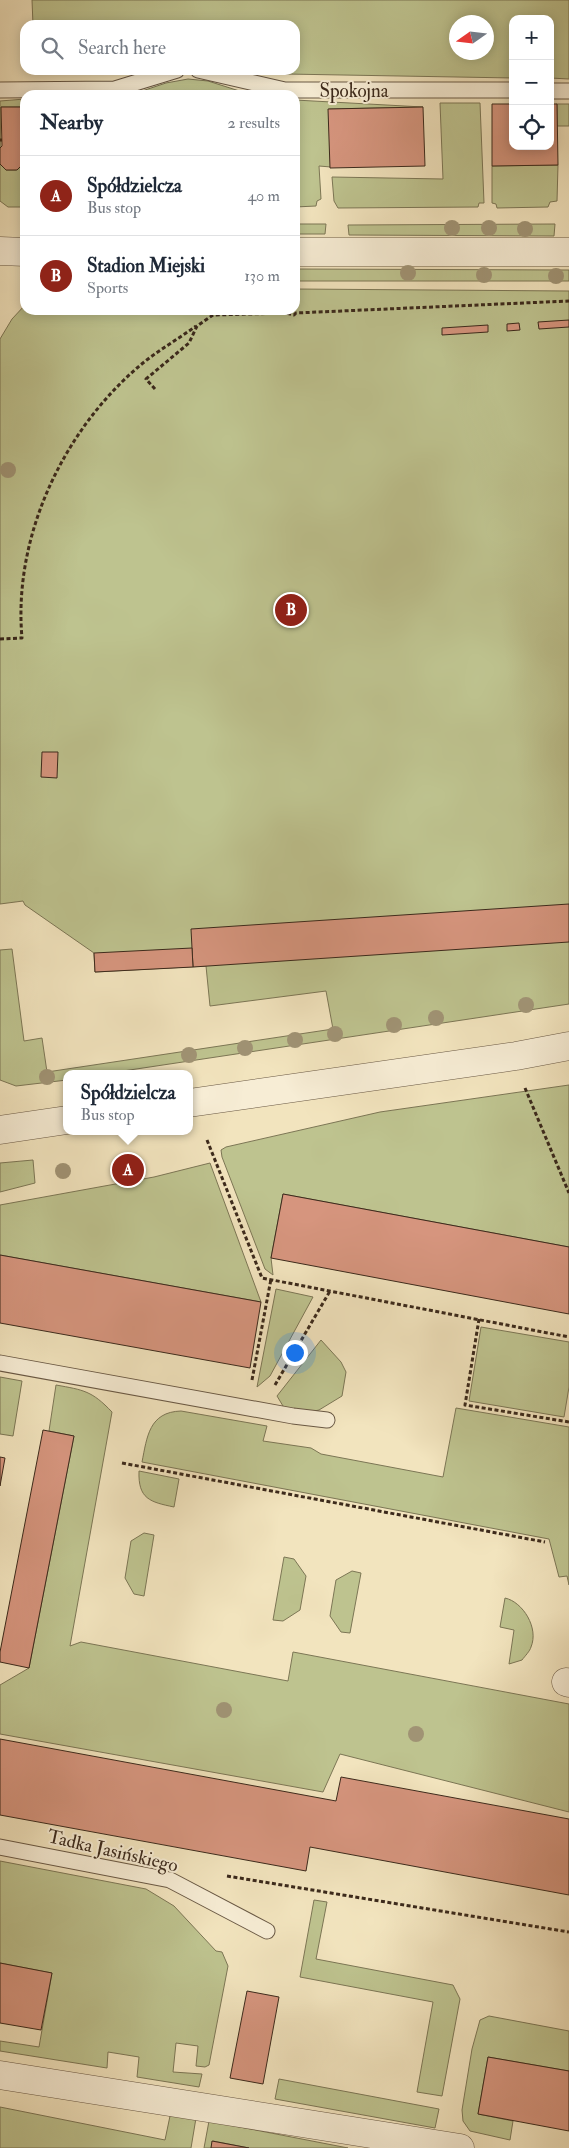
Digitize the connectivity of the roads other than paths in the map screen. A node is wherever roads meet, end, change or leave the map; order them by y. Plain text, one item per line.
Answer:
1 (161, 75) edge
2 (220, 75) edge
3 (0, 90) edge
4 (285, 90) edge
5 (285, 90) edge
6 (300, 90) edge
7 (300, 90) edge
8 (509, 90) edge
9 (554, 90) edge
10 (569, 91) edge
11 (0, 251) edge
12 (20, 252) edge
13 (300, 252) edge
14 (569, 252) edge
15 (569, 1046) edge
16 (193, 1102) edge
17 (63, 1121) edge
18 (0, 1130) edge
19 (0, 1363) edge
20 (327, 1420) dead end
21 (0, 1847) edge
22 (267, 1930) dead end
23 (0, 2075) edge
24 (455, 2148) edge

1 - 3 lane
2 - 5 lane, Spokojna
4 - 7 lane, Spokojna
6 - 8 lane, Spokojna
9 - 10 lane
11 - 12 street
13 - 14 street
15 - 16 street
17 - 18 street
19 - 20 lane
21 - 22 lane, Tadka Jasińskiego
23 - 24 street

